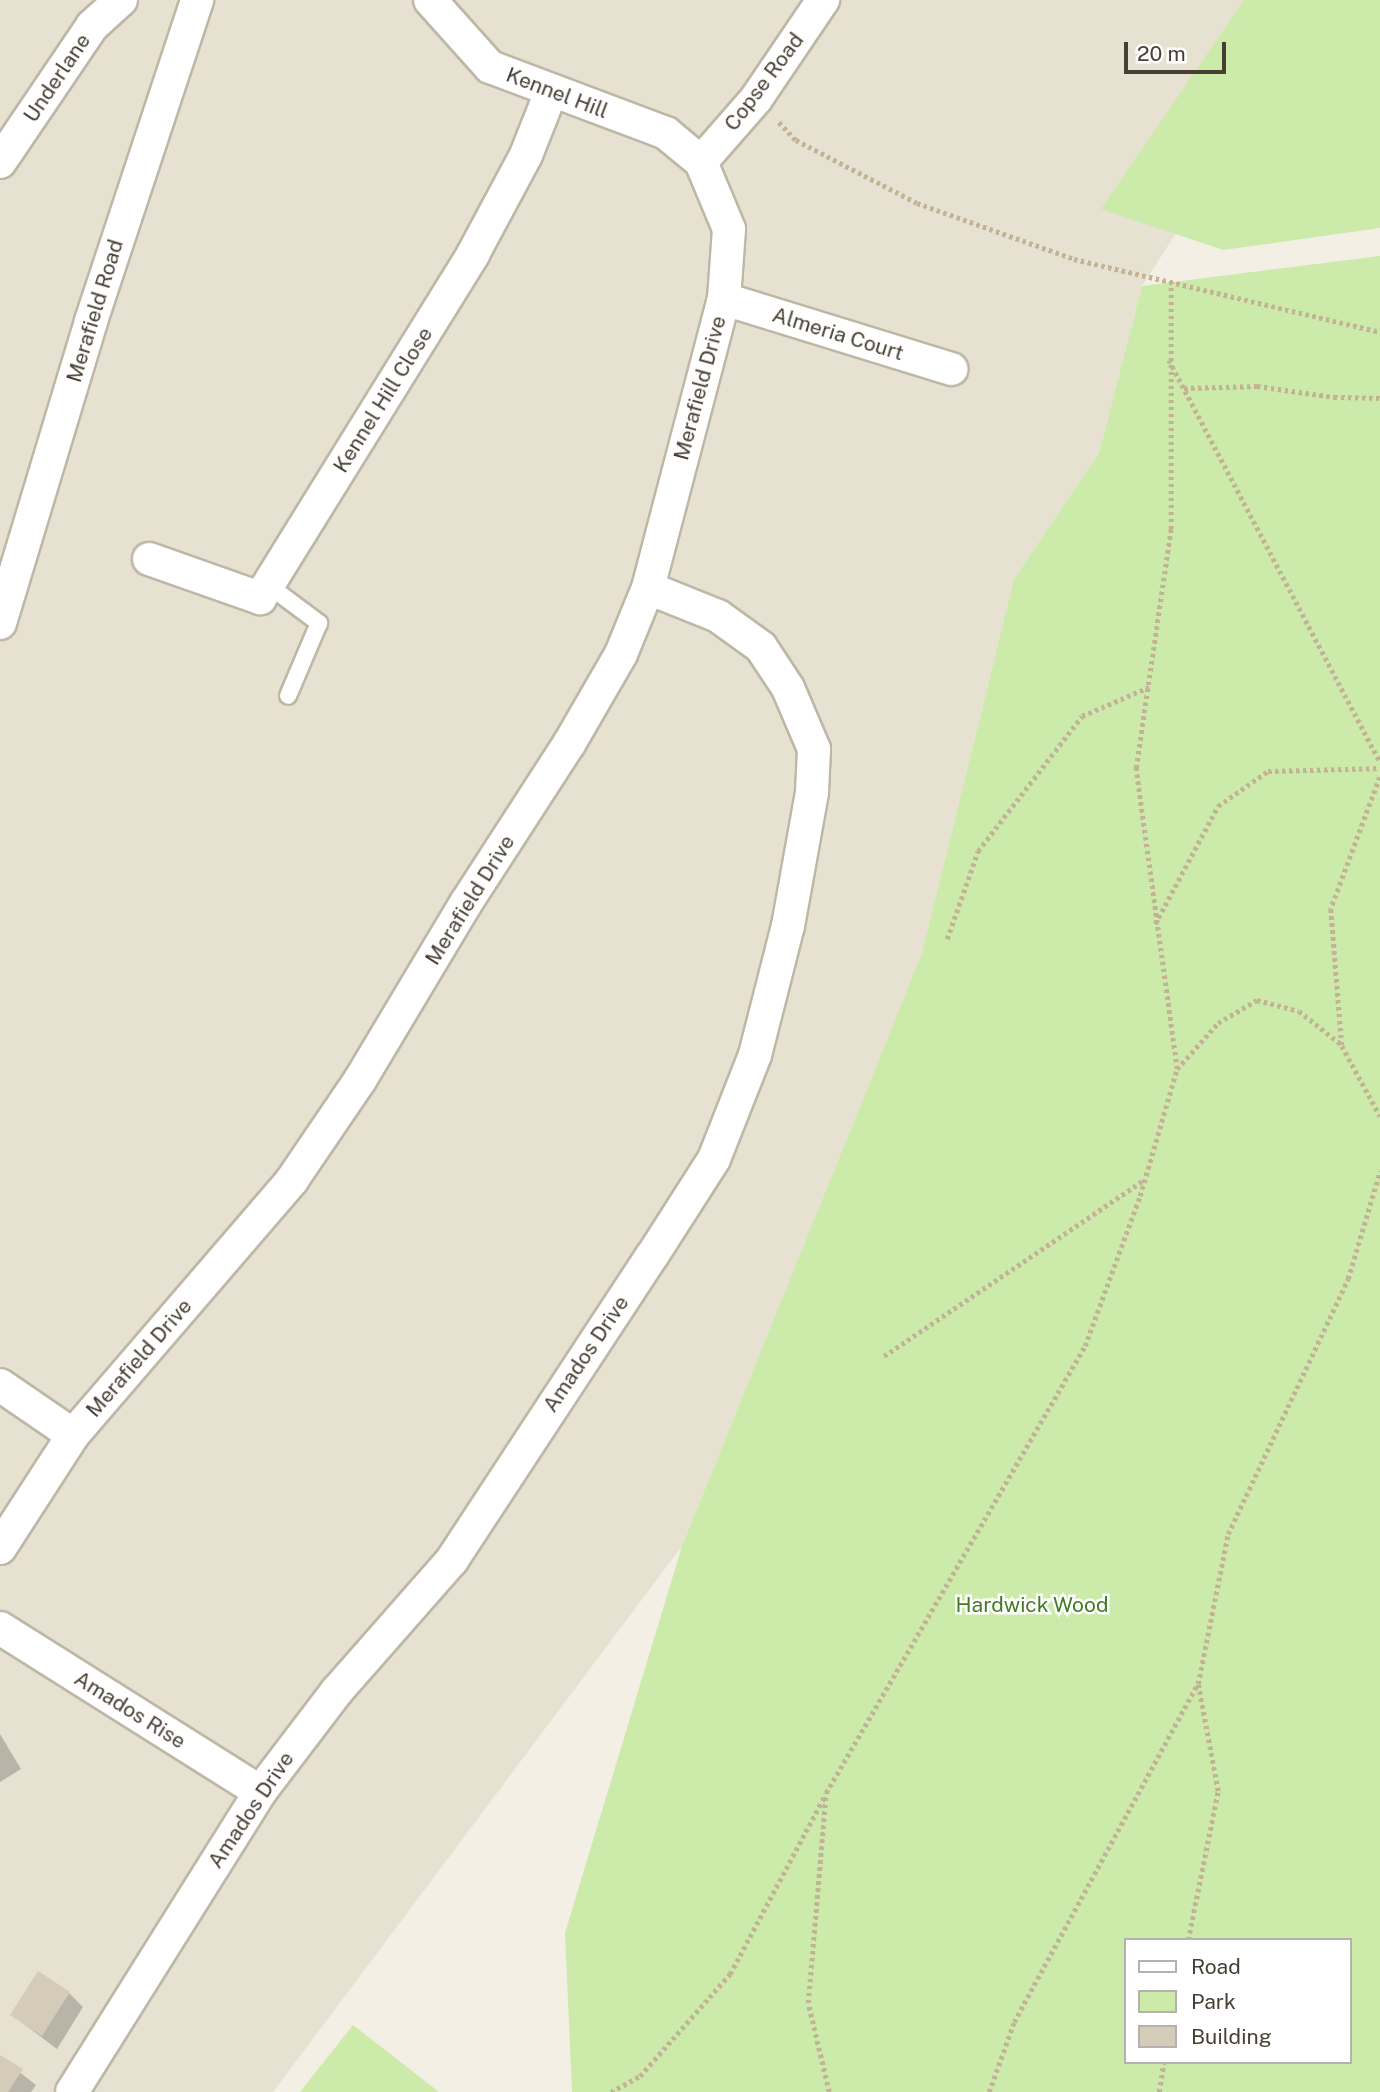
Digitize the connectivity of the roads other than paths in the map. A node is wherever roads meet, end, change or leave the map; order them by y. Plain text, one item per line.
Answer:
1 (121, 0) edge
2 (197, 0) edge
3 (430, 0) edge
4 (823, 0) edge
5 (551, 92) junction
6 (0, 162) edge
7 (701, 162) junction
8 (724, 299) junction
9 (951, 369) dead end
10 (149, 559) dead end
11 (268, 585) junction
12 (648, 588) junction
13 (0, 623) edge
14 (288, 696) dead end
15 (0, 1385) edge
16 (73, 1435) junction
17 (0, 1548) edge
18 (0, 1628) edge
19 (260, 1792) junction
20 (72, 2092) edge

1 - 6 street, Underlane
2 - 13 street, Merafield Road
3 - 5 street, Kennel Hill
4 - 7 street, Copse Road
5 - 7 street, Kennel Hill
5 - 11 street, Kennel Hill Close
7 - 8 street, Merafield Drive
8 - 9 street, Almeria Court
8 - 12 street, Merafield Drive
10 - 11 street
11 - 14 lane
12 - 16 street, Merafield Drive
12 - 19 street, Amados Drive
15 - 16 street
16 - 17 street, Merafield Drive
18 - 19 street, Amados Rise
19 - 20 street, Amados Drive

